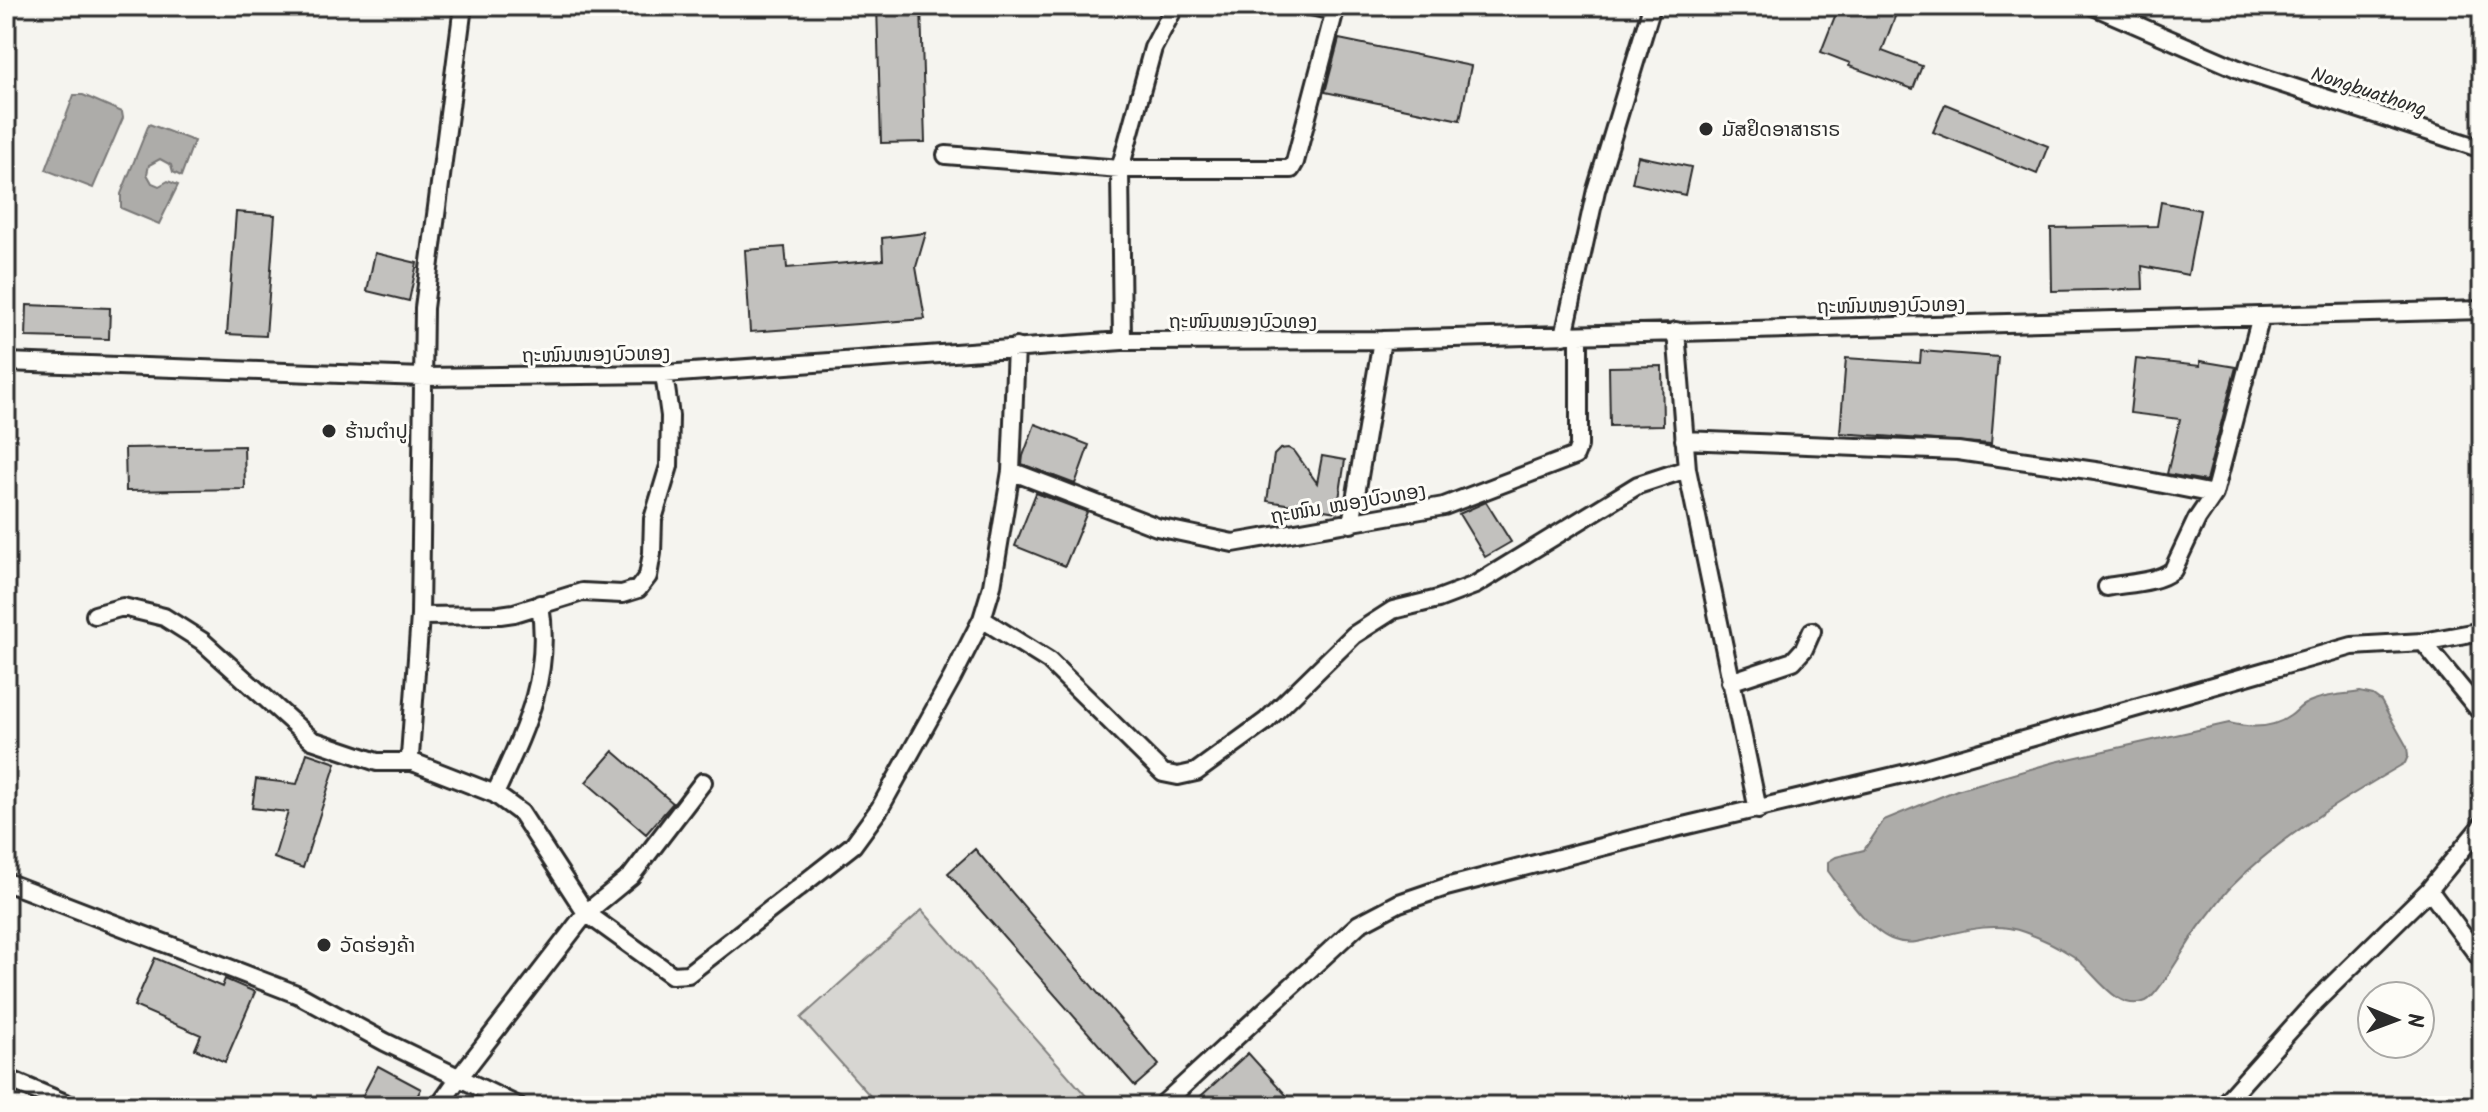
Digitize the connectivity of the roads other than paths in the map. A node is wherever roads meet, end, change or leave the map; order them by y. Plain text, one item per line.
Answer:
1 (463, 6) edge
2 (1175, 6) edge
3 (1311, 6) edge
4 (1652, 6) edge
5 (2093, 6) edge
6 (1334, 9) edge
7 (2482, 149) edge
8 (946, 155) dead end
9 (1120, 169) junction
10 (2482, 310) edge
11 (2261, 316) junction
12 (1676, 331) junction
13 (1571, 336) junction
14 (1382, 340) junction
15 (1122, 341) junction
16 (1016, 347) junction
17 (6, 362) edge
18 (664, 374) junction
19 (423, 377) junction
20 (1684, 440) junction
21 (1687, 469) junction
22 (1011, 471) junction
23 (2214, 494) junction
24 (1351, 524) junction
25 (2107, 587) dead end
26 (540, 604) junction
27 (95, 615) dead end
28 (420, 616) junction
29 (982, 619) junction
30 (1812, 631) dead end
31 (2482, 631) edge
32 (2423, 642) junction
33 (1730, 682) junction
34 (2482, 714) edge
35 (412, 762) junction
36 (703, 782) dead end
37 (495, 794) junction
38 (1758, 810) junction
39 (2482, 825) edge
40 (6, 882) edge
41 (2429, 890) junction
42 (586, 913) junction
43 (2482, 961) edge
44 (6, 1078) edge
45 (458, 1079) junction
46 (72, 1106) edge
47 (439, 1106) edge
48 (518, 1106) edge
49 (1161, 1106) edge
50 (2222, 1106) edge

1 - 19 street
2 - 9 street
3 - 6 street
4 - 13 street
5 - 7 street, Nongbuathong
6 - 9 street
8 - 9 street
9 - 15 street
10 - 11 street, ຖະໜົນໜອງບົວທອງ
11 - 12 street, ຖະໜົນໜອງບົວທອງ
11 - 23 street
12 - 13 street, ຖະໜົນໜອງບົວທອງ
12 - 20 street
13 - 14 street, ຖະໜົນໜອງບົວທອງ
13 - 24 street, ຖະໜົນ ໝອງບົວທອງ
14 - 15 street, ຖະໜົນໜອງບົວທອງ
14 - 24 street
15 - 16 street, ຖະໜົນໜອງບົວທອງ
16 - 18 street, ຖະໜົນໜອງບົວທອງ
16 - 22 street
17 - 19 street, ຖະໜົນໜອງບົວທອງ
18 - 19 street, ຖະໜົນໜອງບົວທອງ
18 - 26 street
19 - 28 street
20 - 21 street
20 - 23 street
21 - 29 street
21 - 33 street
22 - 24 street, ຖະໜົນ ໝອງບົວທອງ
22 - 29 street
23 - 25 street
26 - 28 street
26 - 37 street
27 - 35 street
28 - 35 street
29 - 42 street
30 - 33 street
31 - 32 street
32 - 34 street
32 - 38 street
33 - 38 street
35 - 37 street
36 - 42 street
37 - 42 street
38 - 49 street
39 - 41 street
40 - 45 street
41 - 43 street
41 - 50 street
42 - 45 street
44 - 46 street
45 - 47 street
45 - 48 street

